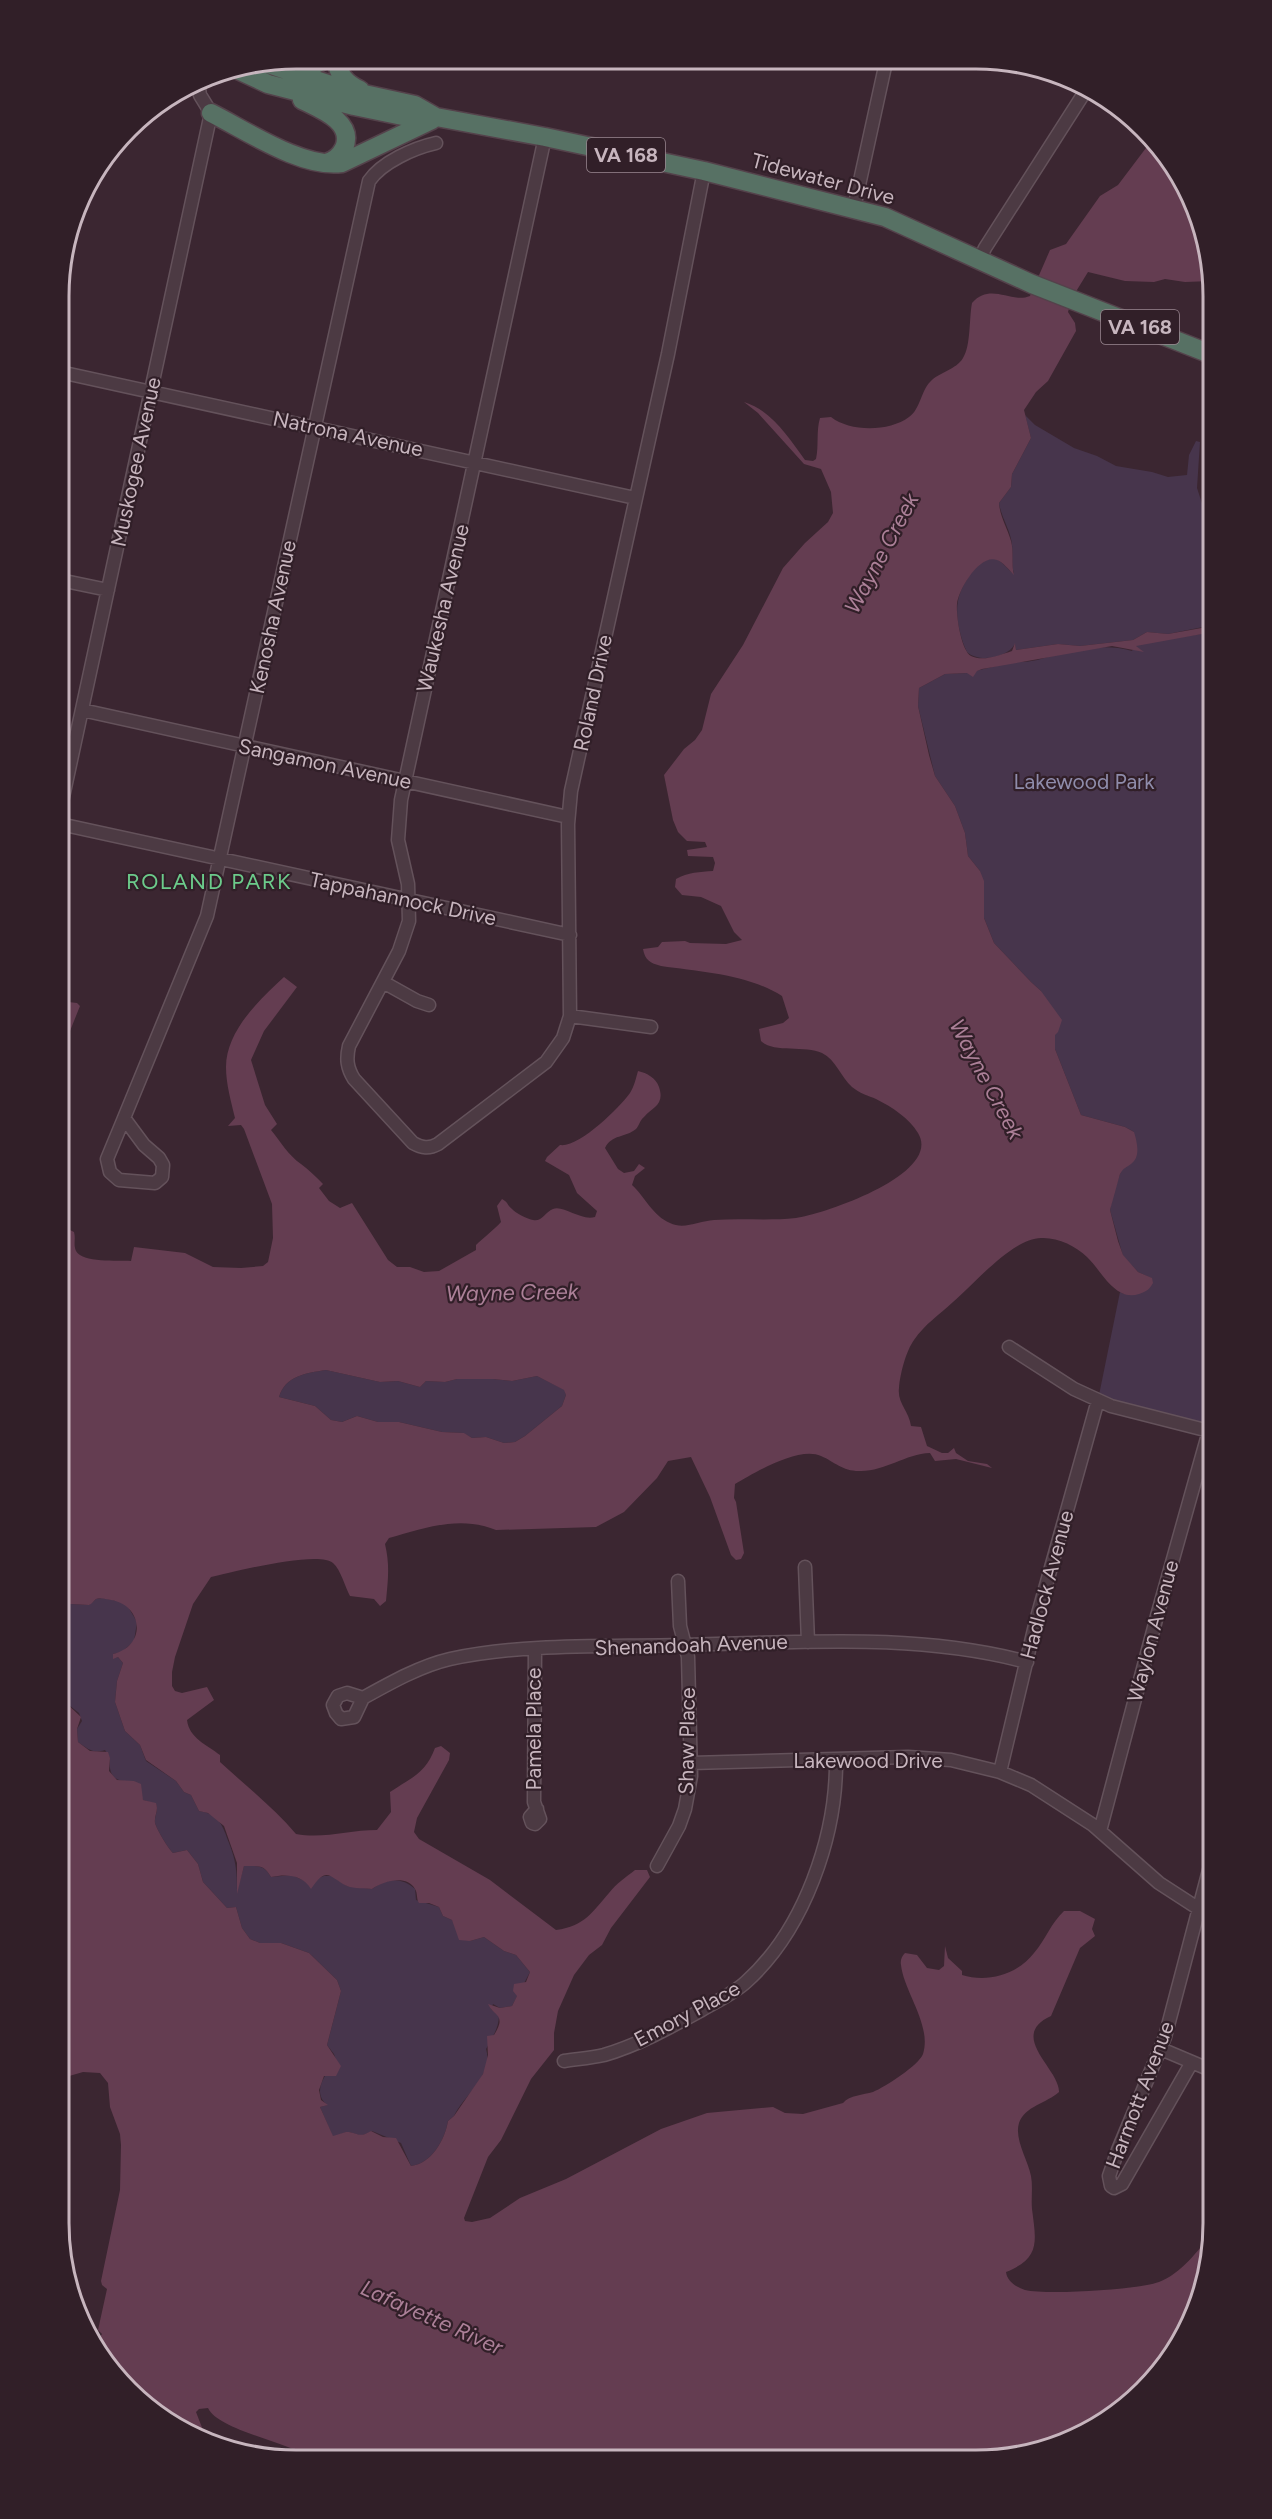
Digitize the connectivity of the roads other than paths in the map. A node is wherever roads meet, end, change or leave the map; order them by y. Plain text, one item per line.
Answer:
1 (307, 69) edge
2 (340, 69) edge
3 (884, 69) edge
4 (271, 72) edge
5 (199, 90) edge
6 (1083, 95) edge
7 (375, 97) junction
8 (211, 113) junction
9 (436, 117) junction
10 (545, 137) junction
11 (436, 143) dead end
12 (325, 163) junction
13 (704, 171) junction
14 (854, 208) junction
15 (980, 261) junction
16 (1203, 351) edge
17 (69, 374) edge
18 (152, 392) junction
19 (315, 427) junction
20 (476, 462) junction
21 (635, 498) junction
22 (69, 582) edge
23 (108, 590) junction
24 (82, 711) junction
25 (245, 746) junction
26 (69, 770) edge
27 (404, 781) junction
28 (568, 817) junction
29 (69, 826) edge
30 (218, 858) junction
31 (410, 900) junction
32 (570, 935) junction
33 (382, 982) junction
34 (429, 1005) dead end
35 (570, 1017) junction
36 (651, 1027) dead end
37 (124, 1118) junction
38 (420, 1147) joint
39 (1009, 1347) dead end
40 (1098, 1400) junction
41 (1203, 1430) edge
42 (1203, 1459) edge
43 (806, 1567) dead end
44 (678, 1581) dead end
45 (808, 1642) junction
46 (685, 1646) junction
47 (535, 1649) junction
48 (1027, 1662) junction
49 (363, 1698) dead end
50 (836, 1759) junction
51 (691, 1762) junction
52 (1000, 1772) junction
53 (537, 1809) dead end
54 (1100, 1831) junction
55 (657, 1866) dead end
56 (1203, 1892) edge
57 (1198, 1910) junction
58 (1203, 1913) edge
59 (1161, 2049) junction
60 (564, 2061) dead end
61 (1192, 2062) junction
62 (1203, 2067) edge

1 - 4 highway
2 - 7 highway
3 - 14 street
4 - 7 highway, Tidewater Drive / VA 168
4 - 9 highway, Tidewater Drive / VA 168
4 - 12 highway
5 - 8 street
6 - 15 street
7 - 9 highway, Tidewater Drive / VA 168
8 - 12 highway
8 - 18 street, Muskogee Avenue
9 - 10 highway, Tidewater Drive / VA 168
9 - 12 highway
10 - 13 highway, Tidewater Drive / VA 168
10 - 20 street, Waukesha Avenue
11 - 19 street, Kenosha Avenue
13 - 14 highway, Tidewater Drive / VA 168
13 - 21 street, Roland Drive
14 - 15 highway, Tidewater Drive / VA 168
15 - 16 highway, Tidewater Drive / VA 168
17 - 18 street, Natrona Avenue
18 - 19 street, Natrona Avenue
18 - 23 street, Muskogee Avenue
19 - 20 street, Natrona Avenue
19 - 25 street, Kenosha Avenue
20 - 21 street, Natrona Avenue
20 - 27 street, Waukesha Avenue
21 - 28 street, Roland Drive
22 - 23 street
23 - 24 street, Muskogee Avenue
24 - 25 street, Sangamon Avenue
24 - 26 street, Muskogee Avenue
25 - 27 street, Sangamon Avenue
25 - 30 street, Kenosha Avenue
27 - 28 street, Sangamon Avenue
27 - 31 street, Waukesha Avenue
28 - 32 street, Roland Drive
29 - 30 street, Tappahannock Drive
30 - 31 street, Tappahannock Drive
30 - 37 street, Kenosha Avenue
31 - 32 street, Tappahannock Drive
31 - 33 street, Waukesha Avenue
32 - 35 street, Roland Drive
33 - 34 street
33 - 38 street, Waukesha Avenue
35 - 36 street
35 - 38 street, Roland Drive
37 - 37 street, Kenosha Avenue
39 - 40 street
40 - 41 street
40 - 48 street, Hadlock Avenue
42 - 54 street, Waylon Avenue
43 - 45 street
44 - 46 street, Shaw Place
45 - 46 street, Shenandoah Avenue
45 - 48 street, Shenandoah Avenue
46 - 47 street, Shenandoah Avenue
46 - 51 street, Shaw Place
47 - 49 street, Shenandoah Avenue
47 - 53 street, Pamela Place
48 - 52 street, Hadlock Avenue
50 - 51 street, Lakewood Drive
50 - 52 street, Lakewood Drive
50 - 60 street, Emory Place
51 - 55 street, Shaw Place
52 - 54 street, Lakewood Drive
54 - 57 street, Lakewood Drive
56 - 57 street, Harmott Avenue
57 - 58 street, Lakewood Drive
57 - 59 street, Harmott Avenue
59 - 61 street
59 - 61 street, Harmott Avenue
61 - 62 street

